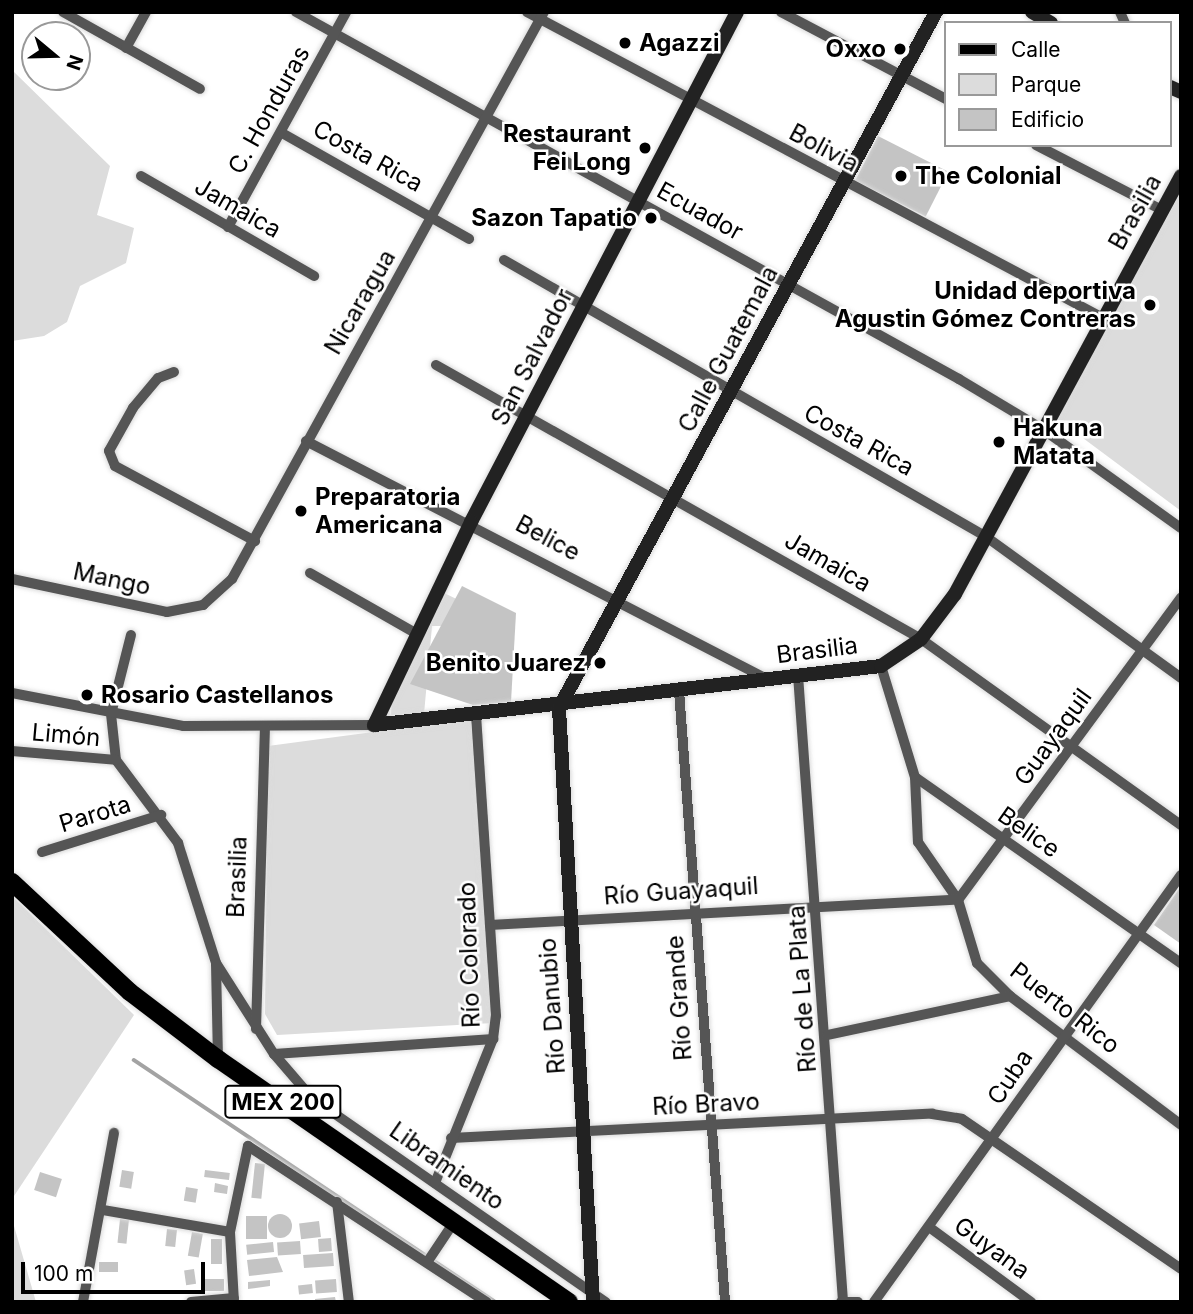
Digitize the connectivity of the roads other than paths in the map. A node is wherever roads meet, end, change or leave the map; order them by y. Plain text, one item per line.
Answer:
1 (63, 12) edge
2 (146, 12) edge
3 (296, 12) edge
4 (346, 12) edge
5 (527, 12) edge
6 (737, 12) edge
7 (781, 12) edge
8 (936, 12) edge
9 (1032, 12) edge
10 (542, 16) edge
11 (1048, 21) edge
12 (335, 34) junction
13 (126, 48) junction
14 (902, 77) junction
15 (200, 89) dead end
16 (944, 98) edge
17 (691, 100) junction
18 (489, 117) junction
19 (282, 132) junction
20 (1040, 147) edge
21 (141, 176) dead end
22 (1181, 176) edge
23 (845, 183) junction
24 (639, 201) junction
25 (1162, 210) junction
26 (434, 216) junction
27 (228, 227) junction
28 (470, 239) dead end
29 (504, 260) dead end
30 (314, 276) dead end
31 (788, 284) junction
32 (582, 308) junction
33 (1103, 318) junction
34 (436, 365) dead end
35 (174, 372) dead end
36 (730, 394) junction
37 (527, 417) junction
38 (1044, 430) junction
39 (306, 441) junction
40 (674, 498) junction
41 (471, 522) junction
42 (1181, 528) edge
43 (985, 536) junction
44 (255, 541) junction
45 (310, 573) dead end
46 (12, 579) edge
47 (1181, 597) edge
48 (620, 599) junction
49 (203, 605) joint
50 (415, 634) junction
51 (131, 635) dead end
52 (921, 639) junction
53 (1143, 650) junction
54 (881, 666) junction
55 (798, 675) junction
56 (1181, 678) edge
57 (767, 679) junction
58 (679, 691) junction
59 (12, 693) edge
60 (559, 708) junction
61 (111, 714) junction
62 (476, 715) junction
63 (374, 725) junction
64 (265, 727) junction
65 (1072, 747) junction
66 (12, 751) edge
67 (116, 760) junction
68 (915, 777) junction
69 (161, 815) junction
70 (1181, 825) edge
71 (1005, 840) junction
72 (42, 852) dead end
73 (1181, 875) edge
74 (12, 882) edge
75 (958, 900) junction
76 (817, 903) junction
77 (695, 911) junction
78 (569, 919) junction
79 (491, 925) junction
80 (1138, 932) junction
81 (216, 963) junction
82 (1181, 963) edge
83 (1010, 996) junction
84 (256, 1029) junction
85 (827, 1035) junction
86 (1064, 1036) junction
87 (493, 1039) junction
88 (274, 1054) junction
89 (218, 1059) junction
90 (833, 1118) junction
91 (709, 1125) junction
92 (1181, 1125) edge
93 (584, 1131) junction
94 (114, 1133) dead end
95 (994, 1137) junction
96 (451, 1138) junction
97 (435, 1182) junction
98 (337, 1202) junction
99 (103, 1210) junction
100 (456, 1219) junction
101 (929, 1227) junction
102 (230, 1232) junction
103 (429, 1260) junction
104 (1181, 1269) edge
105 (470, 1296) edge
106 (592, 1297) edge
107 (234, 1300) edge
108 (842, 1301) edge
109 (83, 1302) edge
110 (191, 1302) edge
111 (349, 1302) edge
112 (486, 1302) edge
113 (569, 1302) edge
114 (606, 1302) edge
115 (725, 1302) edge
116 (858, 1302) edge
117 (874, 1302) edge
118 (1031, 1302) edge

1 - 13 street
2 - 13 street
3 - 12 street, Ecuador
4 - 12 street, C. Honduras
5 - 10 street, Bolivia
6 - 17 street, San Salvador
7 - 14 street
8 - 14 street, Calle Guatemala
9 - 11 street
10 - 17 street, Bolivia
10 - 18 street, Nicaragua
12 - 18 street, Ecuador
12 - 19 street, C. Honduras
13 - 15 street
14 - 16 street
14 - 23 street, Calle Guatemala
17 - 23 street, Bolivia
17 - 24 street, San Salvador
18 - 24 street, Ecuador
18 - 26 street, Nicaragua
19 - 26 street, Costa Rica
19 - 27 street, C. Honduras
20 - 25 street
21 - 27 street, Jamaica
22 - 25 street, Brasilia
23 - 31 street, Calle Guatemala
23 - 33 street, Bolivia
24 - 31 street, Ecuador
24 - 32 street, San Salvador
25 - 33 street, Brasilia
26 - 28 street, Costa Rica
26 - 39 street, Nicaragua
27 - 30 street, Jamaica
29 - 32 street, Costa Rica
31 - 36 street, Calle Guatemala
31 - 38 street, Ecuador
32 - 36 street, Costa Rica
32 - 37 street, San Salvador
33 - 38 street, Brasilia
34 - 37 street, Jamaica
35 - 44 street
36 - 40 street, Calle Guatemala
36 - 43 street, Costa Rica
37 - 40 street, Jamaica
37 - 41 street, San Salvador
38 - 42 street, Ecuador
38 - 43 street, Brasilia
39 - 41 street, Belice
39 - 44 street, Nicaragua
40 - 48 street, Calle Guatemala
40 - 52 street, Jamaica
41 - 48 street, Belice
41 - 50 street, San Salvador
43 - 52 street, Brasilia
43 - 53 street, Costa Rica
44 - 49 street, Nicaragua
45 - 50 street
46 - 49 street, Mango
47 - 53 street, Guayaquil
48 - 57 street, Belice
48 - 60 street, Calle Guatemala
50 - 63 street, San Salvador
51 - 61 street
52 - 54 street, Brasilia
52 - 65 street, Jamaica
53 - 56 street, Costa Rica
53 - 65 street, Guayaquil
54 - 55 street, Brasilia
54 - 68 street
55 - 57 street, Brasilia
55 - 76 street, Río de La Plata
57 - 58 street, Brasilia
58 - 60 street, Brasilia
58 - 77 street, Río Grande
59 - 61 street, Brasilia
60 - 62 street, Brasilia
60 - 78 street, Río Danubio
61 - 64 street, Brasilia
61 - 67 street
62 - 63 street, Brasilia
62 - 79 street, Río Colorado
63 - 64 street, Brasilia
64 - 84 street, Brasilia
65 - 70 street, Jamaica
65 - 71 street, Guayaquil
66 - 67 street, Limón
67 - 69 street
68 - 71 street, Belice
68 - 75 street, Puerto Rico
69 - 72 street, Parota
69 - 81 street
71 - 75 street, Guayaquil
71 - 80 street, Belice
73 - 80 street, Cuba
74 - 89 main road, MEX 200
75 - 76 street, Río Guayaquil
75 - 83 street, Puerto Rico
76 - 77 street, Río Guayaquil
76 - 85 street, Río de La Plata
77 - 78 street, Río Guayaquil
77 - 91 street, Río Grande
78 - 79 street, Río Guayaquil
78 - 93 street, Río Danubio
79 - 87 street, Río Colorado
80 - 82 street, Belice
80 - 86 street, Cuba
81 - 84 street
81 - 89 street
83 - 85 street
83 - 86 street, Puerto Rico
84 - 88 street, Libramiento
85 - 90 street, Río de La Plata
86 - 92 street, Puerto Rico
86 - 95 street, Cuba
87 - 88 street
87 - 96 street, Río Colorado
88 - 97 street, Libramiento
89 - 100 main road, MEX 200
90 - 91 street, Río Bravo
90 - 95 street, Río Bravo
90 - 108 street, Río de La Plata
91 - 93 street, Río Bravo
91 - 115 street, Río Grande
93 - 96 street, Río Bravo
93 - 106 street, Río Danubio
94 - 99 street
95 - 101 street, Cuba
95 - 104 street
96 - 97 street, Río Colorado
97 - 106 street, Libramiento
98 - 102 street
98 - 103 street
98 - 111 street
99 - 102 street
99 - 109 street
100 - 103 street
100 - 113 main road, MEX 200
101 - 117 street, Cuba
101 - 118 street, Guyana
102 - 107 street
103 - 105 street
105 - 112 street
106 - 114 street, Libramiento
107 - 110 street
108 - 116 street

